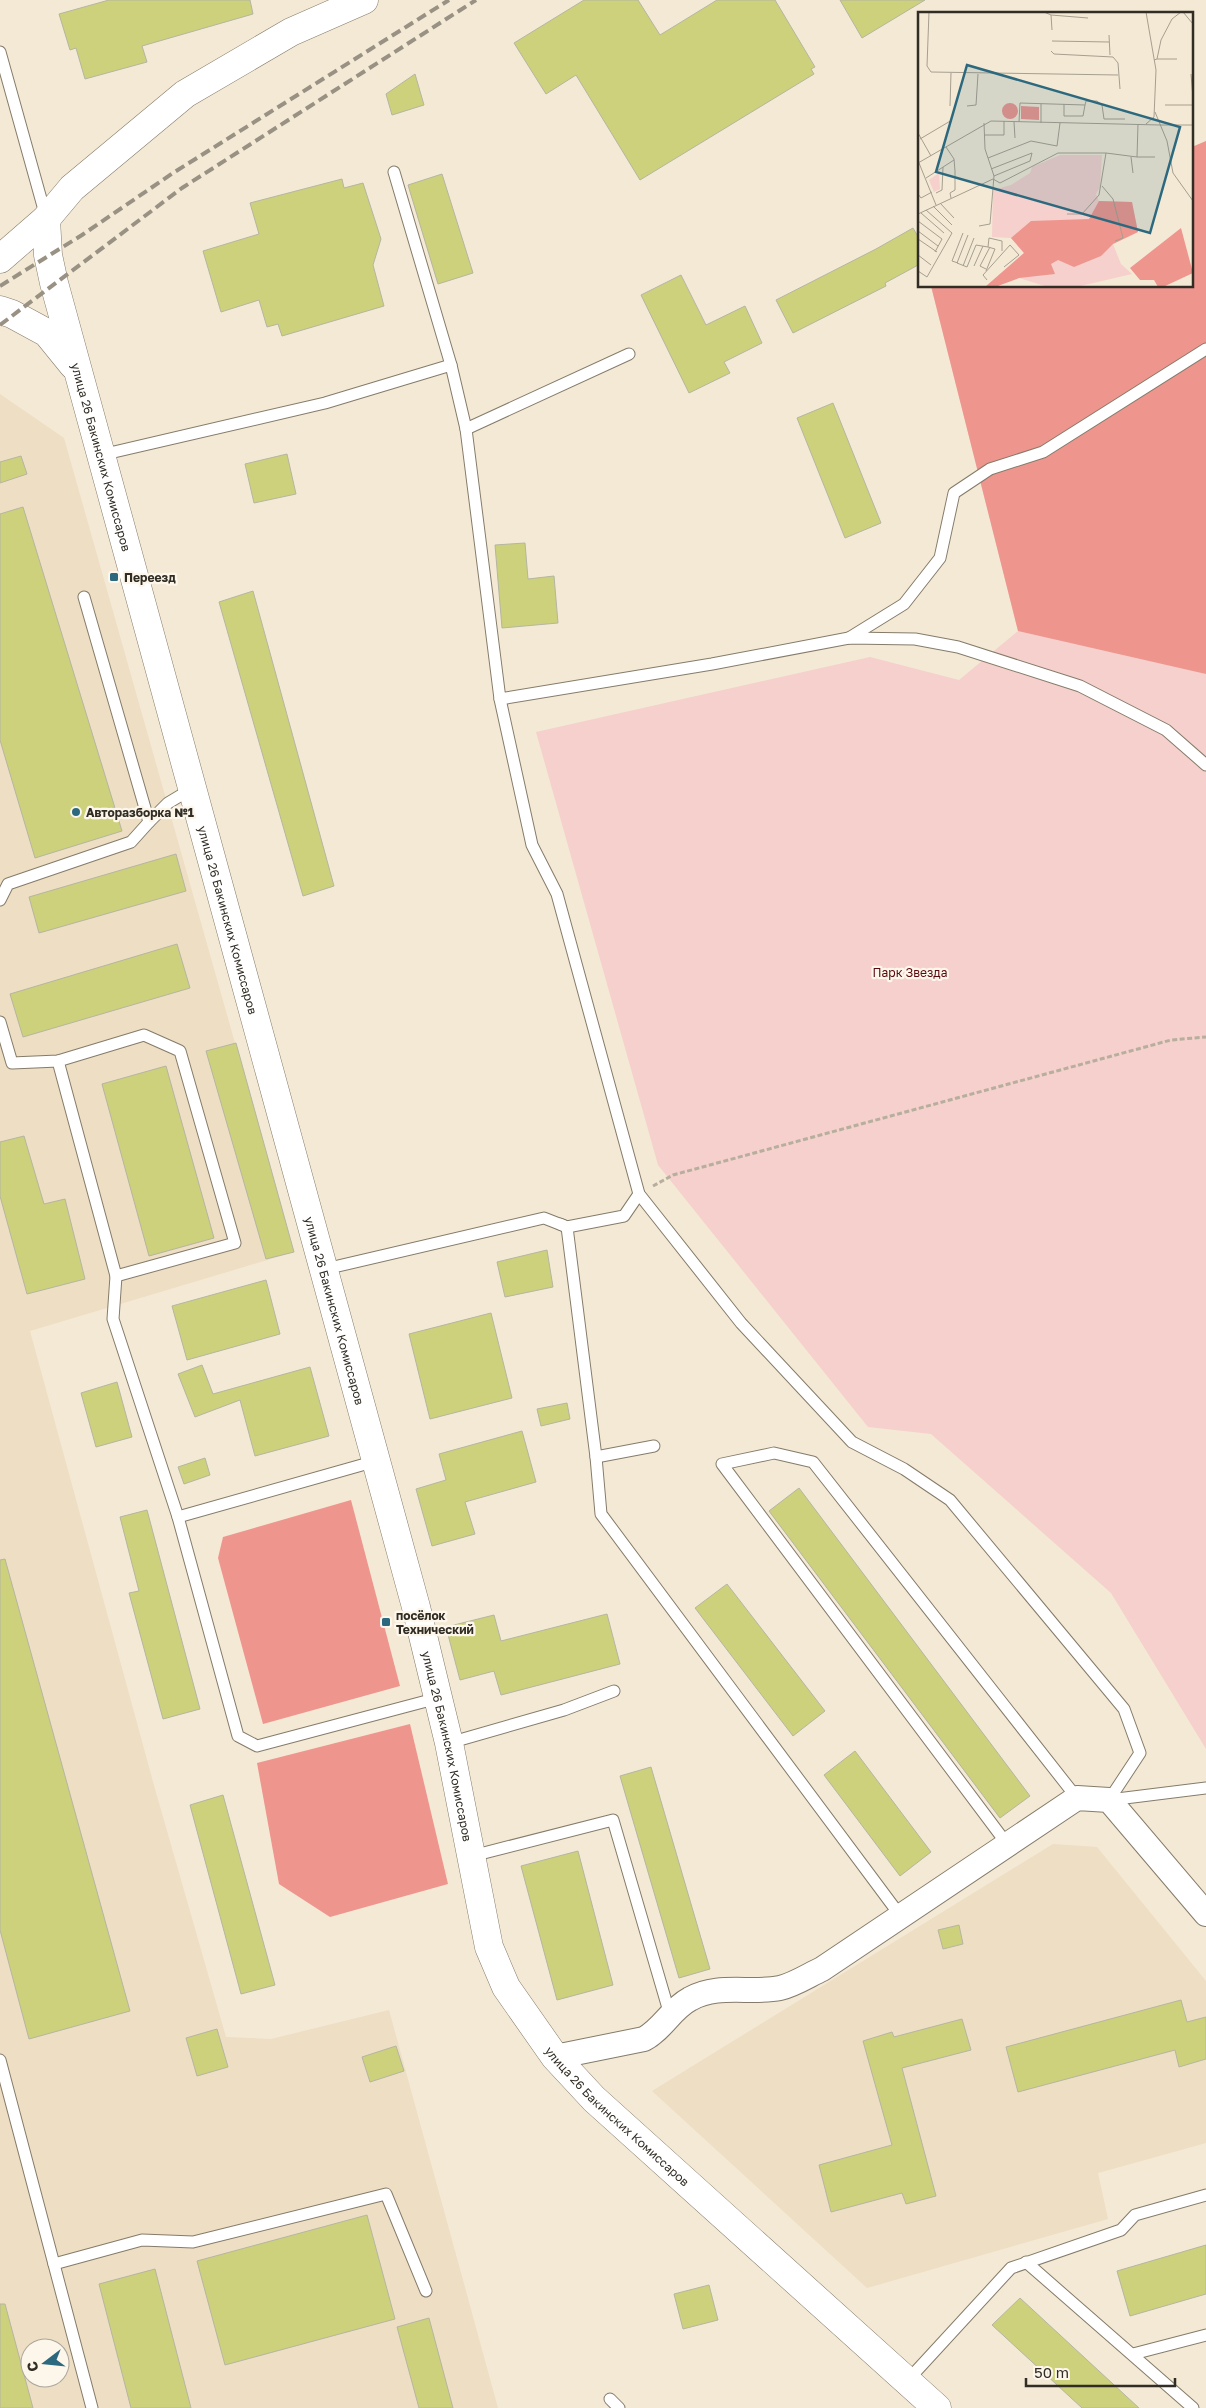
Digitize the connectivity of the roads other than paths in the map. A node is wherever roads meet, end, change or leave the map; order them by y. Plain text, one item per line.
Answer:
1 (364, 0) edge
2 (0, 52) edge
3 (394, 172) dead end
4 (46, 219) junction
5 (0, 259) edge
6 (0, 310) edge
7 (1206, 349) edge
8 (629, 354) dead end
9 (451, 365) junction
10 (80, 373) junction
11 (466, 429) junction
12 (101, 455) junction
13 (84, 597) dead end
14 (849, 638) junction
15 (500, 699) junction
16 (1206, 765) edge
17 (194, 787) junction
18 (149, 822) junction
19 (0, 900) edge
20 (0, 1022) edge
21 (58, 1061) junction
22 (639, 1194) junction
23 (567, 1227) junction
24 (326, 1269) junction
25 (116, 1276) junction
26 (654, 1446) dead end
27 (596, 1457) junction
28 (377, 1460) junction
29 (178, 1517) junction
30 (614, 1691) dead end
31 (439, 1698) junction
32 (449, 1743) junction
33 (1206, 1788) edge
34 (1077, 1798) junction
35 (1109, 1800) junction
36 (1006, 1844) junction
37 (472, 1856) junction
38 (1206, 1914) edge
39 (902, 1918) junction
40 (670, 2015) junction
41 (555, 2057) junction
42 (0, 2060) edge
43 (1206, 2195) edge
44 (1026, 2262) junction
45 (54, 2264) junction
46 (426, 2291) dead end
47 (1206, 2335) edge
48 (1133, 2354) junction
49 (908, 2380) junction
50 (610, 2399) dead end
51 (92, 2408) edge
52 (619, 2408) edge
53 (937, 2408) edge
54 (1193, 2408) edge

1 - 4 main road
2 - 4 lane, улица 26 Бакинских Комиссаров
3 - 9 lane
4 - 5 main road
4 - 10 main road, улица 26 Бакинских Комиссаров
6 - 10 main road
7 - 14 lane
8 - 11 lane
9 - 11 lane
9 - 12 lane
10 - 12 main road, улица 26 Бакинских Комиссаров
11 - 15 lane
12 - 17 main road, улица 26 Бакинских Комиссаров
13 - 18 lane
14 - 15 lane
14 - 16 lane
15 - 22 lane
17 - 18 lane
17 - 24 main road, улица 26 Бакинских Комиссаров
18 - 19 lane
20 - 21 lane
21 - 25 lane
21 - 25 lane
22 - 23 lane
22 - 35 lane
23 - 24 lane
23 - 27 lane
24 - 28 main road, улица 26 Бакинских Комиссаров
25 - 29 lane
26 - 27 lane
27 - 39 lane
28 - 29 lane
28 - 31 main road, улица 26 Бакинских Комиссаров
29 - 31 lane
30 - 32 lane
31 - 32 main road, улица 26 Бакинских Комиссаров
32 - 37 main road, улица 26 Бакинских Комиссаров
33 - 35 lane
34 - 35 street
34 - 36 street
34 - 36 lane
35 - 38 street
36 - 39 street
37 - 40 lane
37 - 41 main road, улица 26 Бакинских Комиссаров
39 - 40 street
40 - 41 street
41 - 49 main road, улица 26 Бакинских Комиссаров
42 - 45 lane
43 - 44 lane
44 - 48 lane
44 - 49 lane
45 - 46 lane
45 - 51 lane
47 - 48 lane
48 - 54 lane
49 - 53 main road, улица 26 Бакинских Комиссаров
50 - 52 lane

